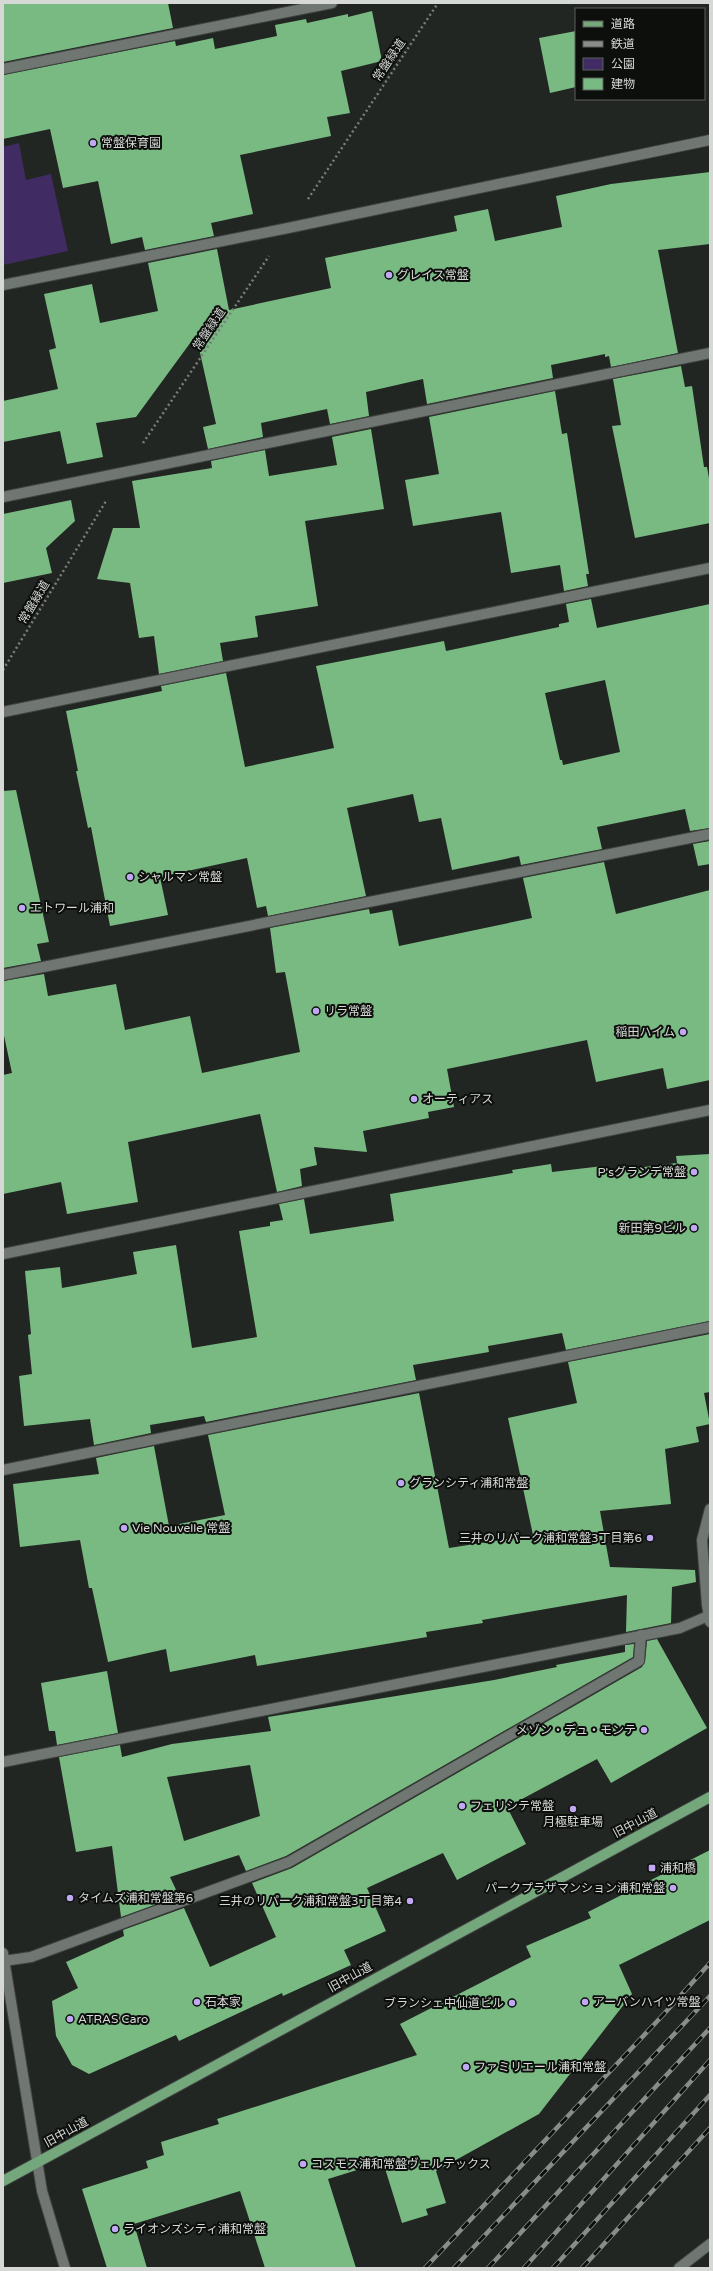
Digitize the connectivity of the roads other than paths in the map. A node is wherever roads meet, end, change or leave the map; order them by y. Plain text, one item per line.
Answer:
1 (332, 3) edge
2 (3, 69) edge
3 (710, 140) edge
4 (3, 285) edge
5 (710, 353) edge
6 (3, 497) edge
7 (710, 568) edge
8 (3, 712) edge
9 (710, 834) edge
10 (3, 975) edge
11 (710, 1110) edge
12 (3, 1254) edge
13 (710, 1327) edge
14 (3, 1470) edge
15 (710, 1508) edge
16 (708, 1604) edge
17 (709, 1619) edge
18 (640, 1635) junction
19 (3, 1762) edge
20 (710, 1797) edge
21 (4, 1957) edge
22 (37, 2163) junction
23 (3, 2181) edge
24 (710, 2244) edge
25 (65, 2268) edge
26 (679, 2268) edge

1 - 2 street
3 - 4 street
5 - 6 street
7 - 8 street
9 - 10 street
11 - 12 street
13 - 14 street
15 - 16 street
16 - 17 street
17 - 18 street
18 - 19 street
18 - 21 street
20 - 22 main road, 旧中山道
21 - 22 street
22 - 23 main road, 旧中山道
22 - 25 street
24 - 26 street

